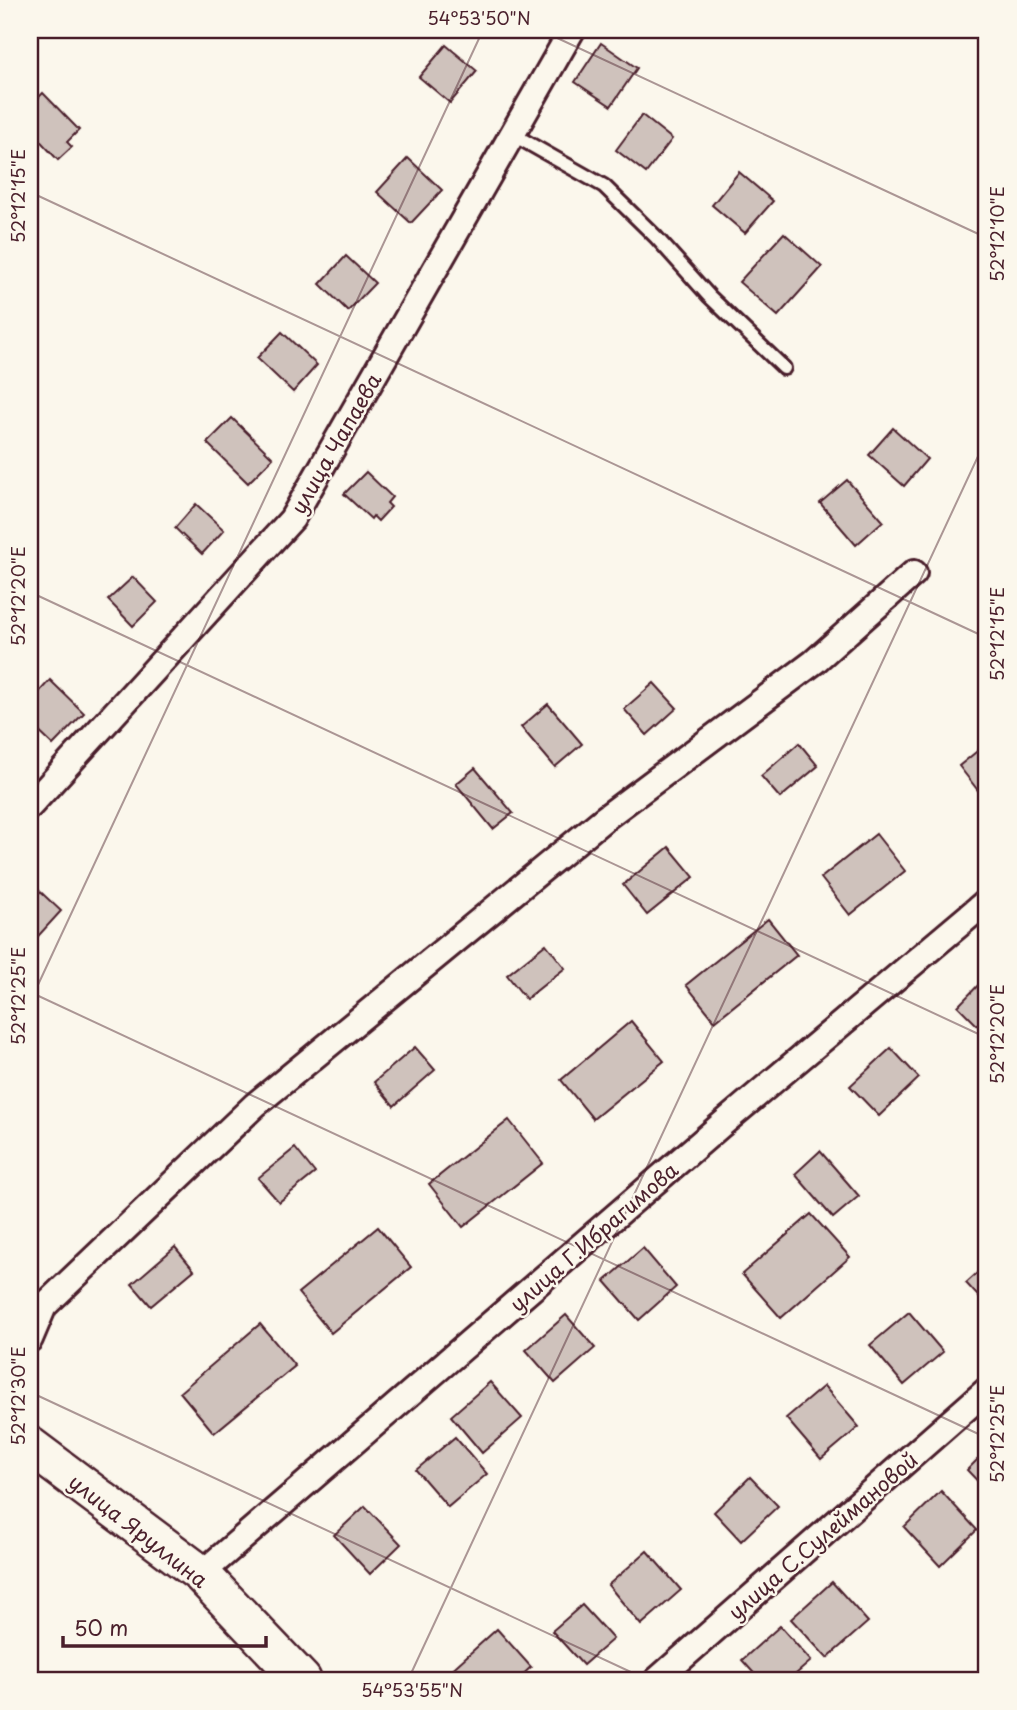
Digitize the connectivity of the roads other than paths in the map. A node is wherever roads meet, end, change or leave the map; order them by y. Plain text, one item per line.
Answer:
1 (572, 30) edge
2 (512, 134) junction
3 (785, 368) dead end
4 (914, 573) dead end
5 (30, 806) edge
6 (987, 901) edge
7 (30, 1339) edge
8 (987, 1390) edge
9 (30, 1446) edge
10 (201, 1574) junction
11 (302, 1680) edge
12 (657, 1680) edge

1 - 2 street, улица Чапаева
2 - 3 lane
2 - 5 street, улица Чапаева
4 - 7 street
6 - 10 street, улица Г.Ибрагимова
8 - 12 street, улица С.Сулеймановой
9 - 10 street, улица Яруллина
10 - 11 street, улица Яруллина

